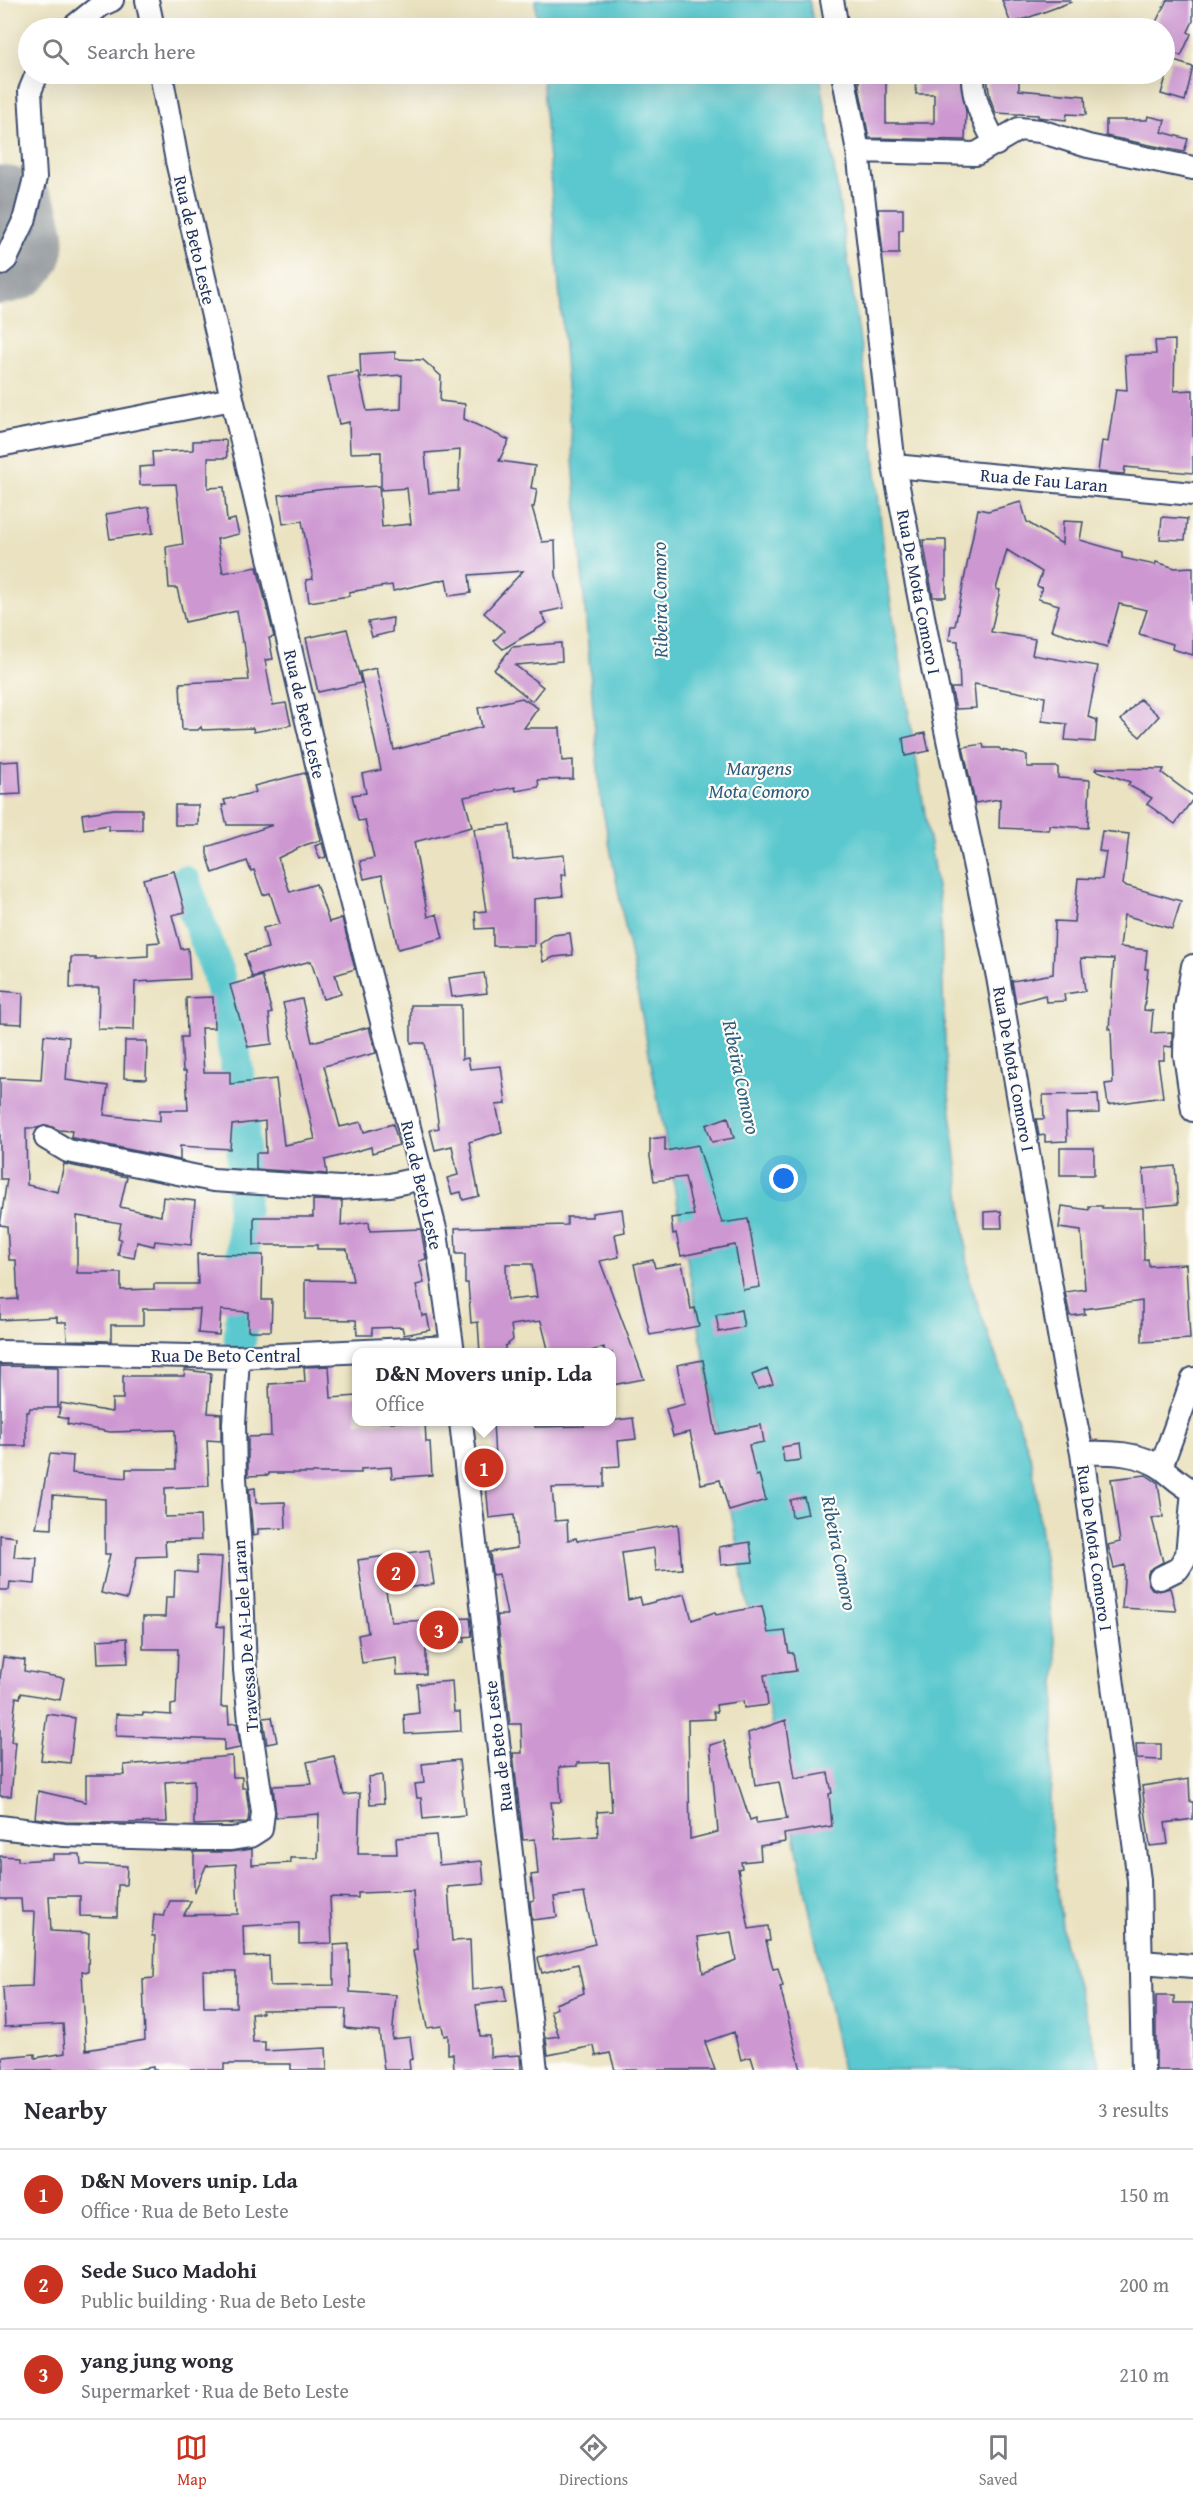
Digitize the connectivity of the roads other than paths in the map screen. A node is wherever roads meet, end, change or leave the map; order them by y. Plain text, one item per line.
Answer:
1 (112, 0) edge
2 (147, 0) edge
3 (832, 0) edge
4 (85, 18) edge
5 (151, 18) edge
6 (835, 18) edge
7 (32, 84) edge
8 (163, 84) edge
9 (845, 84) edge
10 (972, 84) edge
11 (996, 144) junction
12 (858, 151) junction
13 (1193, 168) edge
14 (0, 264) edge
15 (232, 399) junction
16 (0, 445) edge
17 (894, 466) junction
18 (1193, 494) edge
19 (1193, 966) edge
20 (1193, 1110) edge
21 (46, 1138) dead end
22 (422, 1178) junction
23 (453, 1348) edge
24 (0, 1352) edge
25 (352, 1353) edge
26 (238, 1357) junction
27 (1193, 1379) edge
28 (461, 1426) edge
29 (1082, 1453) junction
30 (1161, 1467) junction
31 (1193, 1491) edge
32 (1160, 1578) dead end
33 (0, 1827) edge
34 (1141, 1962) junction
35 (1193, 1966) edge
36 (536, 2070) edge
37 (1143, 2070) edge

1 - 4 street
2 - 5 street
3 - 6 street
7 - 14 street
8 - 15 street, Rua de Beto Leste
9 - 12 street, Rua De Mota Comoro I
10 - 11 street
11 - 12 street
11 - 13 street
12 - 17 street, Rua De Mota Comoro I
15 - 16 street
15 - 22 street, Rua de Beto Leste
17 - 18 street, Rua de Fau Laran
17 - 29 street, Rua De Mota Comoro I
19 - 20 street
21 - 22 street
22 - 23 street, Rua de Beto Leste
24 - 26 street, Rua De Beto Central
25 - 26 street, Rua De Beto Central
26 - 33 street, Travessa De Ai-Lele Laran
27 - 30 street
28 - 36 street, Rua de Beto Leste
29 - 30 street
29 - 34 street, Rua De Mota Comoro I
30 - 31 street
31 - 32 street
34 - 35 street
34 - 37 street, Rua De Mota Comoro I

